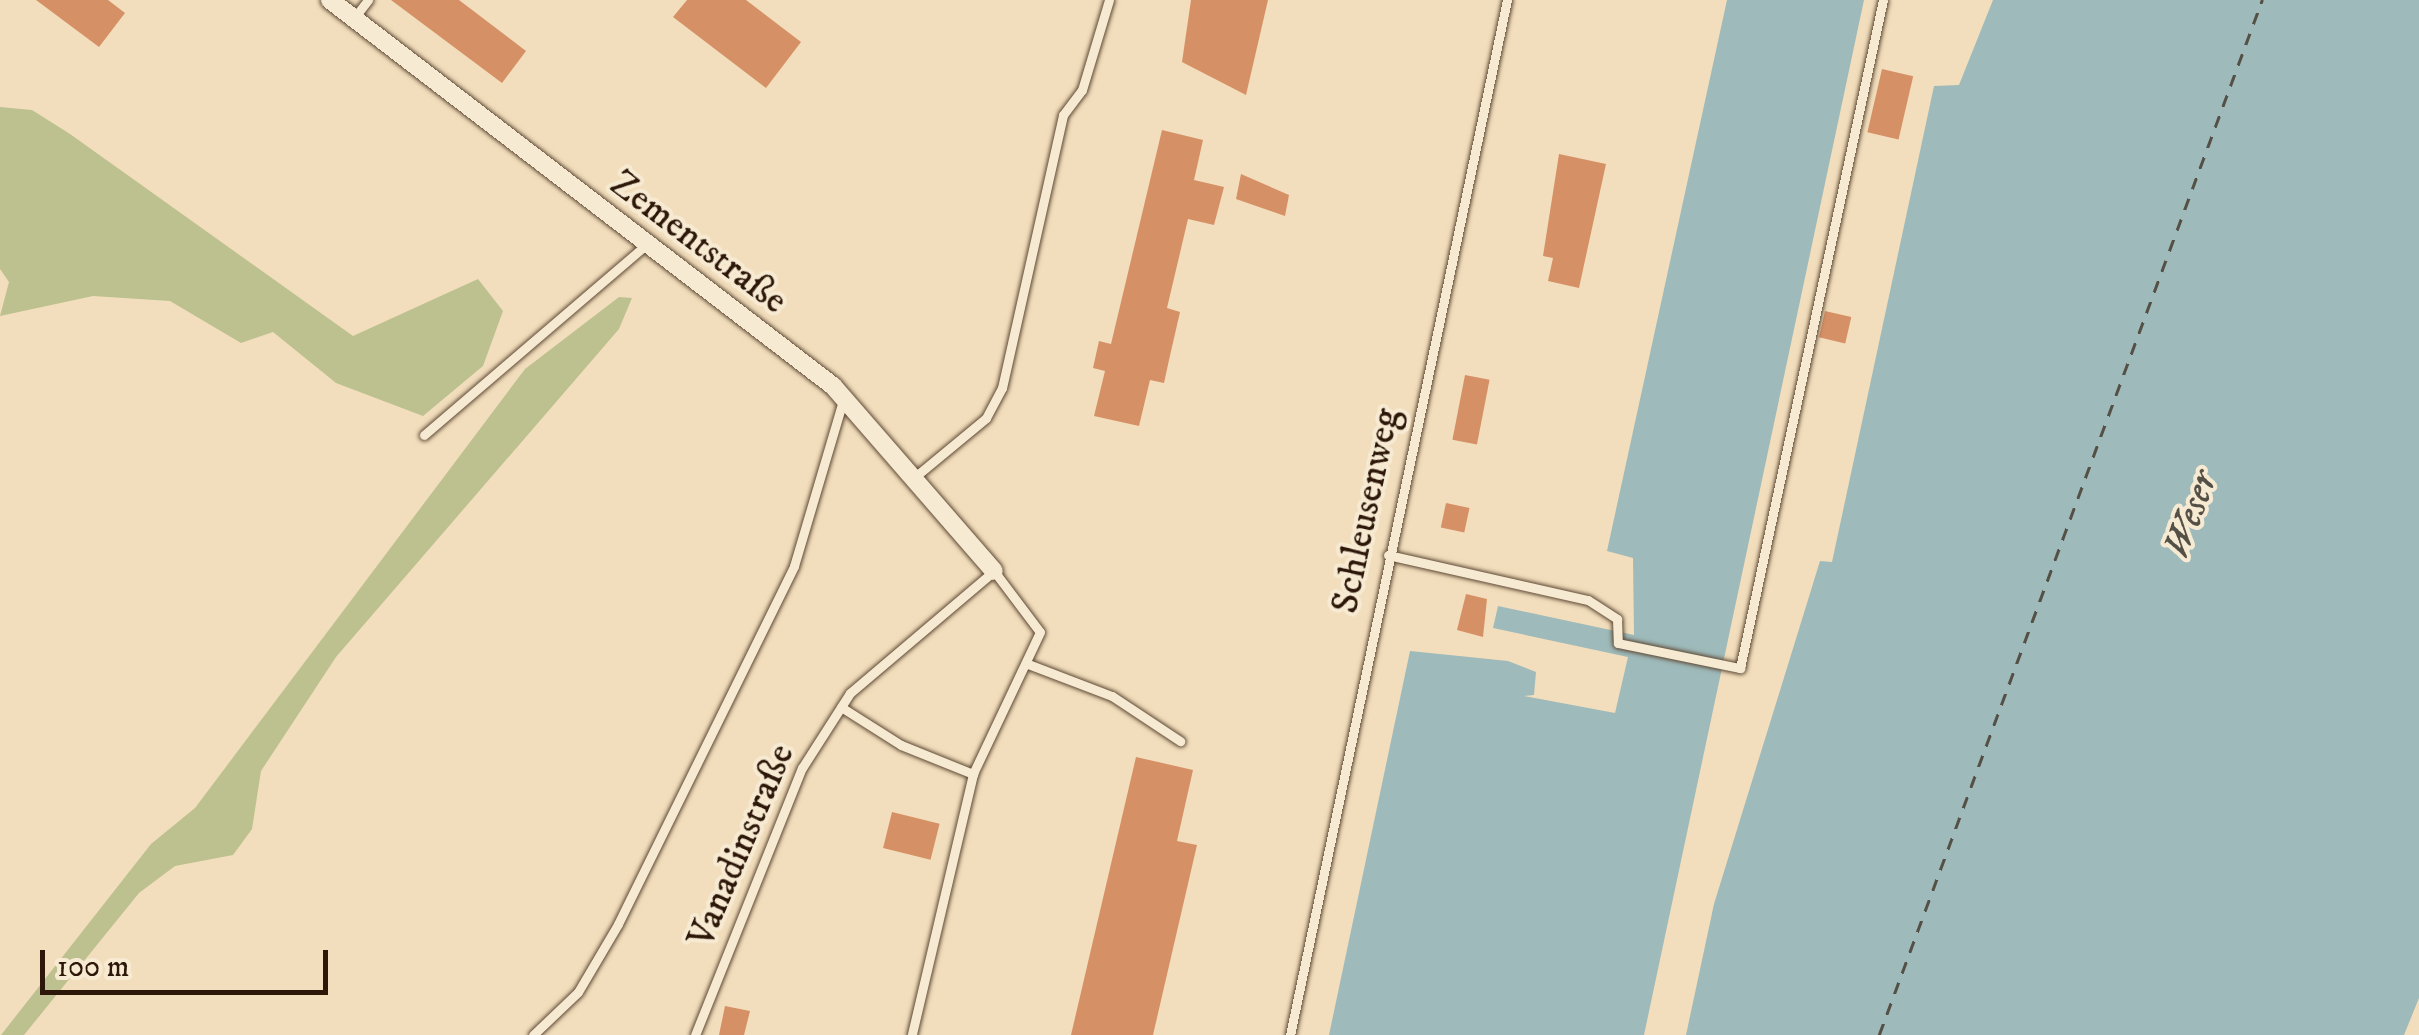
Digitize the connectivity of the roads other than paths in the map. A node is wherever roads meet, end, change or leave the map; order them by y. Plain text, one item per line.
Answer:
1 (330, 0) edge
2 (368, 0) edge
3 (1109, 0) edge
4 (1507, 0) edge
5 (1883, 0) edge
6 (354, 18) junction
7 (646, 245) junction
8 (844, 396) junction
9 (424, 435) dead end
10 (916, 476) junction
11 (1388, 554) junction
12 (994, 570) junction
13 (1028, 664) junction
14 (841, 706) junction
15 (1180, 742) dead end
16 (973, 774) junction
17 (533, 1035) edge
18 (696, 1035) edge
19 (912, 1035) edge
20 (1290, 1035) edge

1 - 6 street, Zementstraße
2 - 6 lane
3 - 10 lane
4 - 11 lane, Schleusenweg
5 - 11 lane
6 - 7 street, Zementstraße
7 - 8 street, Zementstraße
7 - 9 lane
8 - 10 street, Zementstraße
8 - 17 lane
10 - 12 street, Zementstraße
11 - 20 lane, Schleusenweg
12 - 13 lane
12 - 14 lane, Vanadinstraße
13 - 15 lane
13 - 16 lane
14 - 16 lane
14 - 18 lane, Vanadinstraße
16 - 19 lane

